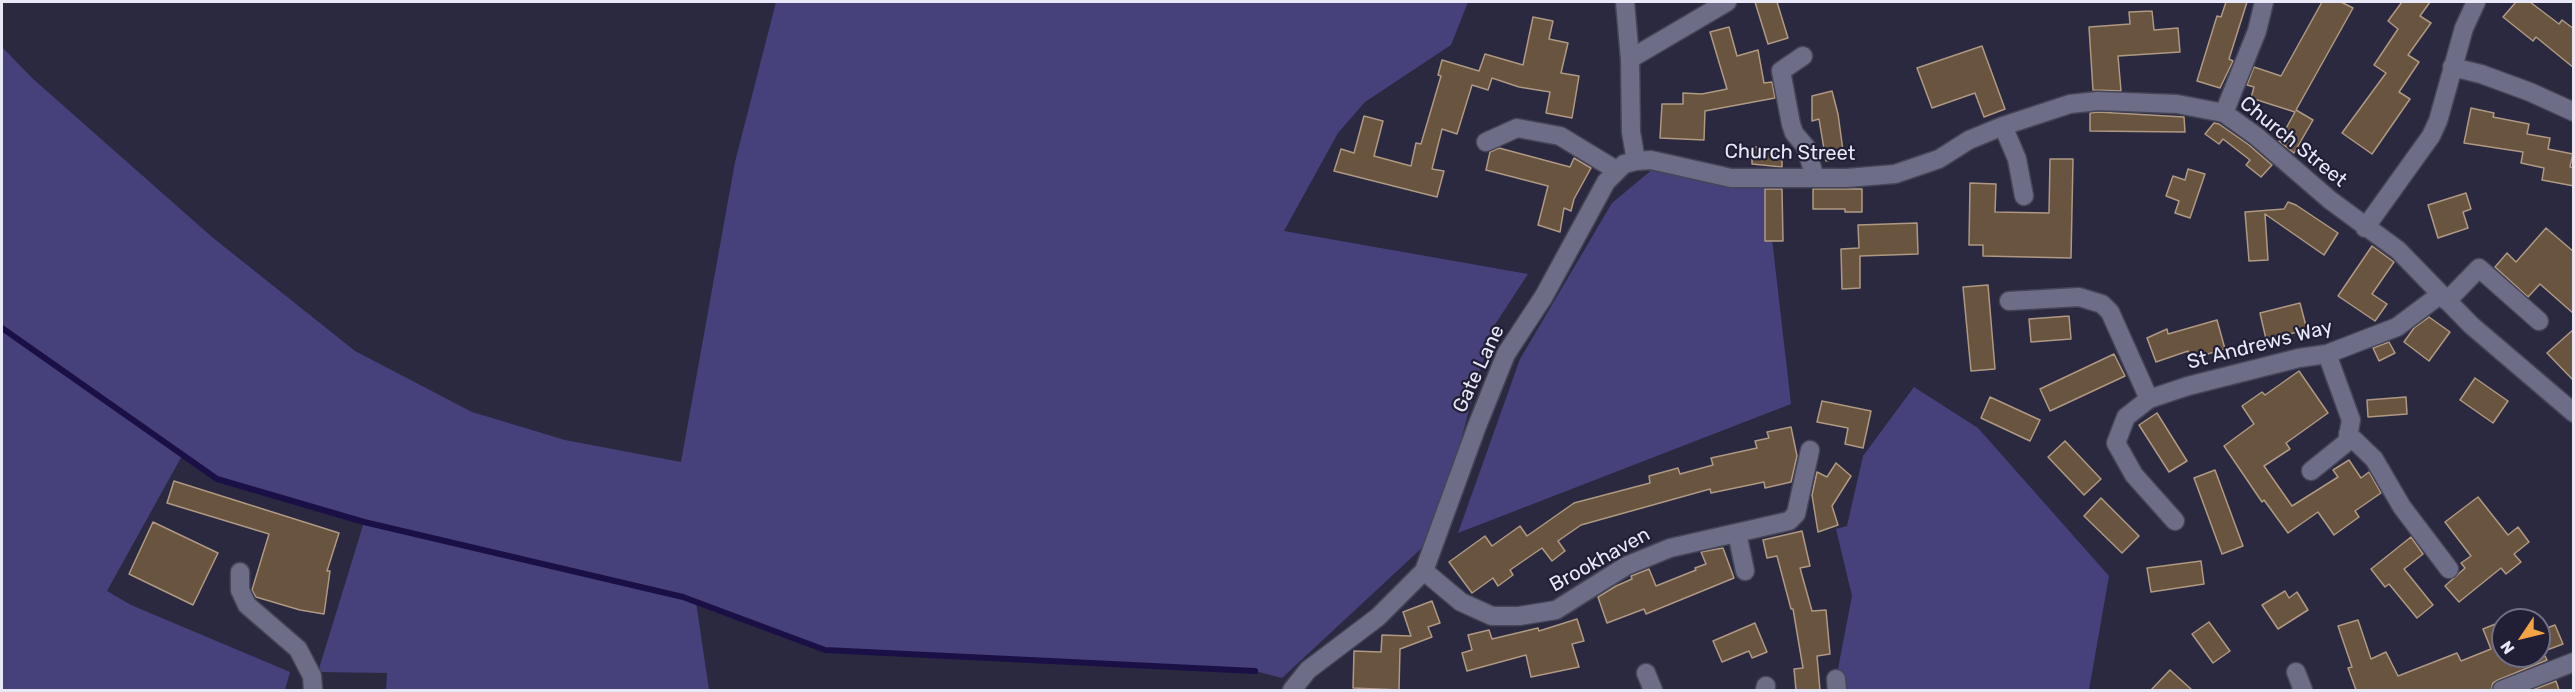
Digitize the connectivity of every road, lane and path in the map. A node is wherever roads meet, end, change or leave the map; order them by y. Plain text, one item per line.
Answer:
1 (1625, 2) edge
2 (1727, 2) edge
3 (2264, 2) edge
4 (2476, 2) edge
5 (1803, 56) dead end
6 (1630, 59) junction
7 (2452, 67) junction
8 (2574, 112) edge
9 (2224, 113) junction
10 (2003, 126) junction
11 (1486, 142) dead end
12 (1636, 161) junction
13 (1616, 170) junction
14 (1815, 178) junction
15 (2024, 196) dead end
16 (2366, 228) junction
17 (2444, 298) junction
18 (2009, 301) dead end
19 (2539, 321) dead end
20 (2327, 354) junction
21 (2149, 399) junction
22 (2574, 413) edge
23 (2348, 434) junction
24 (1810, 450) dead end
25 (2311, 471) dead end
26 (2175, 520) dead end
27 (1737, 533) junction
28 (2449, 569) dead end
29 (1424, 571) junction
30 (1745, 571) dead end
31 (240, 572) dead end
32 (2574, 662) edge
33 (2296, 672) dead end
34 (1646, 673) dead end
35 (313, 690) edge
36 (1292, 690) edge
37 (1653, 690) edge
38 (2303, 690) edge
39 (2502, 690) edge

1 - 6 street
2 - 6 street
3 - 9 street
4 - 7 street
5 - 14 street
6 - 12 street
7 - 8 street
7 - 16 street
9 - 10 street, Church Street
9 - 16 street, Church Street
10 - 14 street, Church Street
10 - 15 street
11 - 13 street
12 - 13 street
12 - 14 street, Church Street
13 - 29 street, Gate Lane
16 - 17 street, Church Street
17 - 19 street, St Andrews Way
17 - 20 street, St Andrews Way
17 - 22 street, Church Street
18 - 21 street
20 - 21 street, St Andrews Way
20 - 23 street
21 - 26 street
23 - 25 street
23 - 28 street
24 - 27 street, Brookhaven
27 - 29 street, Brookhaven
27 - 30 street
29 - 36 street, Gate Lane
31 - 35 street
32 - 39 street
33 - 38 street
34 - 37 street

